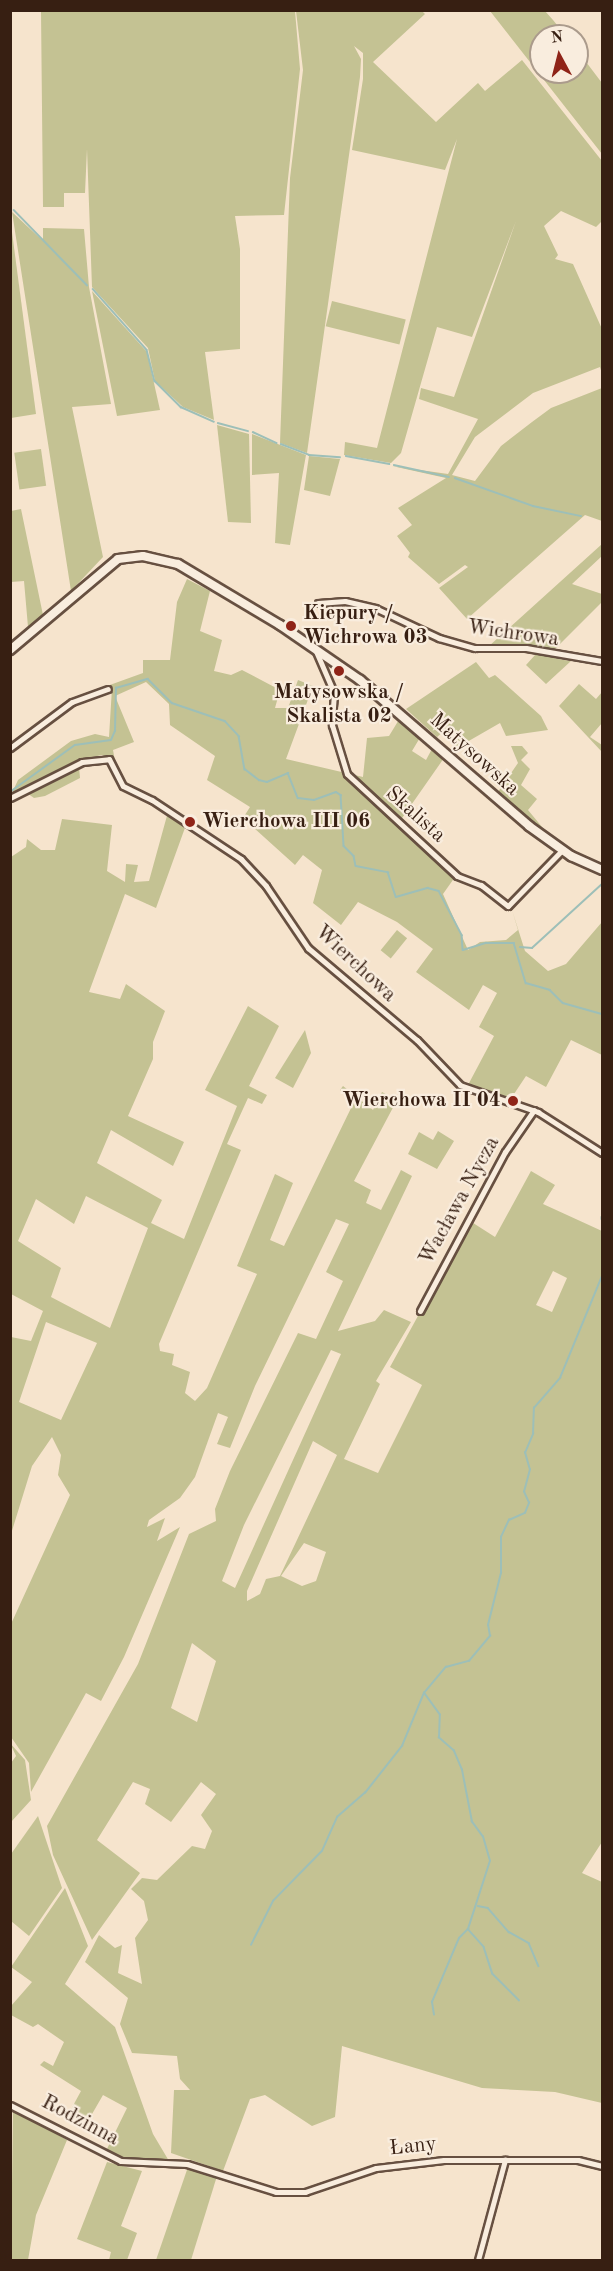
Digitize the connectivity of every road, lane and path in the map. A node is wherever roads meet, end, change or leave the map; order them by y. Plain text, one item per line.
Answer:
1 (318, 603) dead end
2 (10, 650) edge
3 (315, 650) junction
4 (603, 662) edge
5 (108, 689) dead end
6 (10, 748) edge
7 (10, 798) edge
8 (562, 850) junction
9 (603, 870) edge
10 (534, 1110) junction
11 (603, 1153) edge
12 (420, 1311) dead end
13 (10, 2105) edge
14 (505, 2160) junction
15 (603, 2166) edge
16 (327, 2184) joint
17 (478, 2260) edge

1 - 4 street, Wichrowa
2 - 3 street, Matysowska
3 - 8 street, Matysowska
3 - 8 street, Skalista
5 - 6 street
7 - 10 street, Wierchowa
8 - 9 street, Matysowska
10 - 11 street, Wierchowa
10 - 12 street, Wacława Nycza
13 - 16 street, Rodzinna
14 - 15 street, Łany
14 - 16 street, Łany
14 - 17 street

